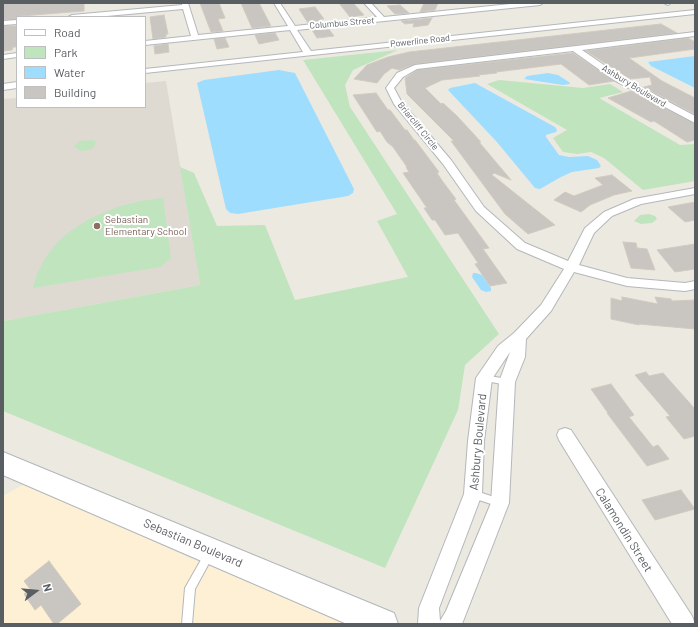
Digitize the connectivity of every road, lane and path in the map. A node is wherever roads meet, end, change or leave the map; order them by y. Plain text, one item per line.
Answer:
1 (277, 3) edge
2 (367, 3) edge
3 (456, 3) edge
4 (540, 3) edge
5 (186, 5) edge
6 (465, 11) junction
7 (691, 12) edge
8 (82, 16) edge
9 (695, 17) edge
10 (382, 19) junction
11 (16, 22) edge
12 (3, 23) edge
13 (292, 27) junction
14 (695, 34) edge
15 (195, 38) junction
16 (146, 42) edge
17 (576, 48) junction
18 (308, 53) junction
19 (16, 55) edge
20 (3, 57) edge
21 (146, 72) edge
22 (16, 85) edge
23 (3, 87) edge
24 (695, 120) edge
25 (695, 190) edge
26 (571, 267) junction
27 (695, 285) edge
28 (519, 338) junction
29 (484, 378) junction
30 (507, 382) junction
31 (565, 435) dead end
32 (3, 463) edge
33 (473, 494) junction
34 (500, 503) junction
35 (210, 550) junction
36 (187, 624) edge
37 (383, 624) edge
38 (429, 624) edge
39 (448, 624) edge
40 (684, 624) edge

1 - 13 street
2 - 10 street
3 - 6 street
4 - 6 street, Columbus Street
5 - 8 street
5 - 15 street
6 - 10 street, Columbus Street
7 - 9 street
7 - 18 street, Powerline Road
10 - 13 street, Columbus Street
11 - 12 street
13 - 15 street, Columbus Street
13 - 18 street
14 - 17 street, Briarcliff Circle
15 - 16 street, Columbus Street
17 - 24 street, Ashbury Boulevard
17 - 26 street, Briarcliff Circle
18 - 21 street, Powerline Road
19 - 20 street
22 - 23 street
25 - 26 street, Ashbury Boulevard
26 - 27 street, Briarcliff Circle
26 - 28 street, Ashbury Boulevard
28 - 29 street, Ashbury Boulevard
28 - 30 street
29 - 30 lane
29 - 33 street, Ashbury Boulevard
30 - 34 street
31 - 40 street, Calamondin Street
32 - 35 main road, Sebastian Boulevard
33 - 34 lane
33 - 38 street, Ashbury Boulevard
34 - 39 street
35 - 36 lane
35 - 37 main road, Sebastian Boulevard

